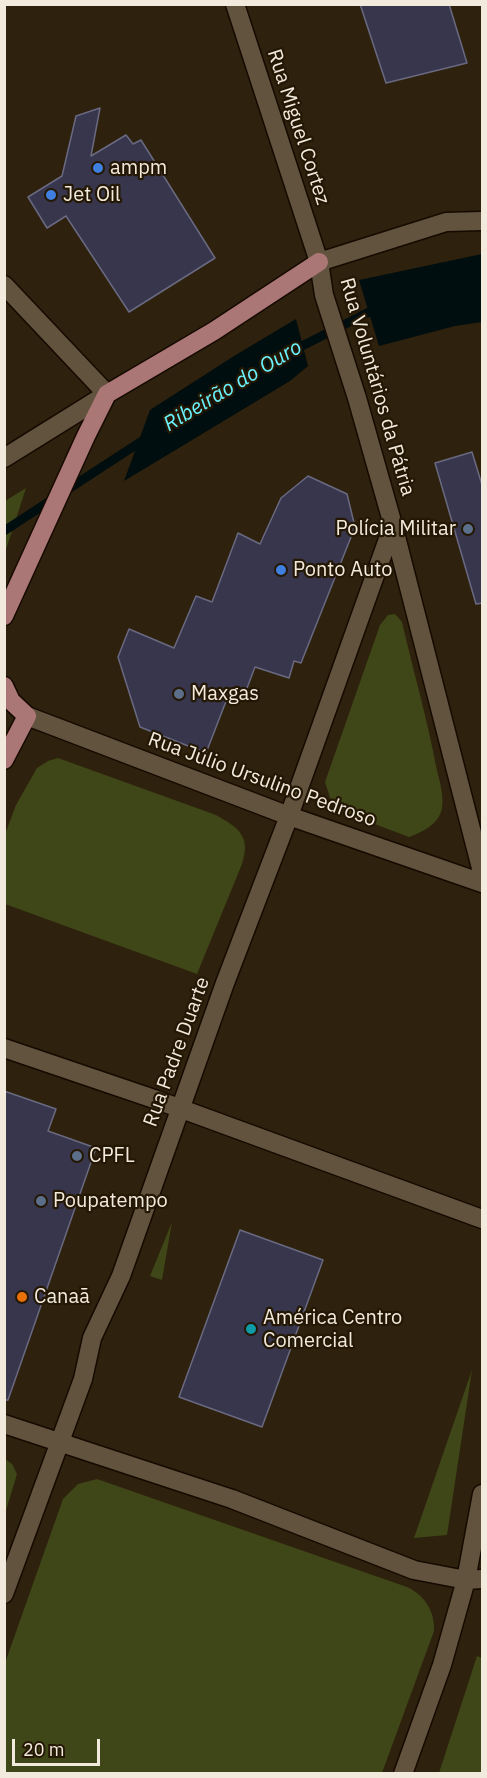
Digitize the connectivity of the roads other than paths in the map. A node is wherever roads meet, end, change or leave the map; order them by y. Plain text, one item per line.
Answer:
1 (235, 4) edge
2 (483, 221) edge
3 (319, 262) junction
4 (4, 285) edge
5 (107, 394) junction
6 (4, 458) edge
7 (393, 525) junction
8 (4, 615) edge
9 (4, 687) edge
10 (27, 716) junction
11 (4, 760) edge
12 (289, 816) junction
13 (483, 872) edge
14 (483, 883) edge
15 (4, 1048) edge
16 (181, 1109) junction
17 (483, 1219) edge
18 (4, 1424) edge
19 (59, 1443) junction
20 (483, 1494) edge
21 (474, 1580) edge
22 (4, 1594) edge
23 (403, 1773) edge

1 - 3 street, Rua Miguel Cortez
2 - 3 street
3 - 5 main road
3 - 7 street, Rua Voluntários da Pátria
4 - 5 street
5 - 6 street
5 - 8 main road
7 - 12 street, Rua Padre Duarte
7 - 13 street, Rua Voluntários da Pátria
9 - 10 main road
10 - 11 main road
10 - 12 street, Rua Júlio Ursulino Pedroso
12 - 14 street, Rua Júlio Ursulino Pedroso
12 - 16 street, Rua Padre Duarte
15 - 16 street
16 - 17 street
16 - 19 street, Rua Padre Duarte
18 - 19 street
19 - 21 street
19 - 22 street, Rua Padre Duarte
20 - 21 street
21 - 23 street

